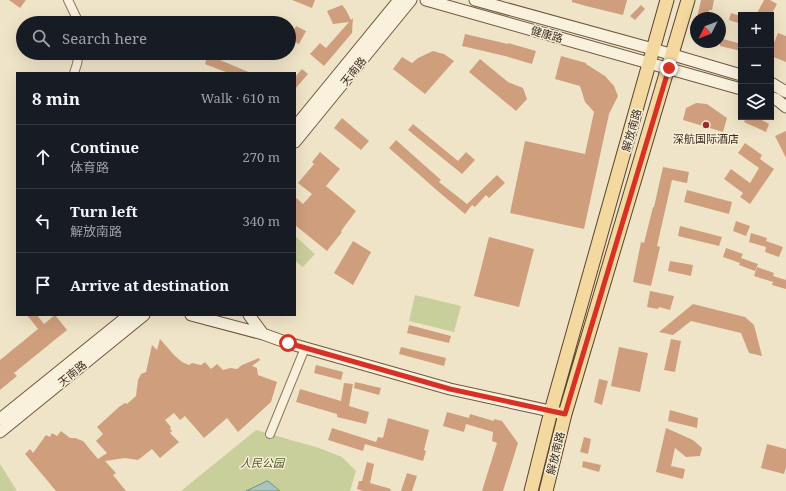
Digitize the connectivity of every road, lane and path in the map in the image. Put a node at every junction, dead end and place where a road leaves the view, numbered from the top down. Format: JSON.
{"nodes":[{"id":1,"x":68,"y":0,"type":"edge"},
{"id":2,"x":399,"y":0,"type":"edge"},
{"id":3,"x":411,"y":0,"type":"edge"},
{"id":4,"x":426,"y":0,"type":"edge"},
{"id":5,"x":475,"y":0,"type":"edge"},
{"id":6,"x":667,"y":0,"type":"edge"},
{"id":7,"x":688,"y":0,"type":"edge"},
{"id":8,"x":76,"y":16,"type":"edge"},
{"id":9,"x":653,"y":49,"type":"junction"},
{"id":10,"x":672,"y":55,"type":"junction"},
{"id":11,"x":78,"y":60,"type":"edge"},
{"id":12,"x":650,"y":63,"type":"junction"},
{"id":13,"x":669,"y":68,"type":"junction"},
{"id":14,"x":74,"y":72,"type":"edge"},
{"id":15,"x":738,"y":74,"type":"edge"},
{"id":16,"x":773,"y":84,"type":"edge"},
{"id":17,"x":738,"y":87,"type":"edge"},
{"id":18,"x":786,"y":92,"type":"edge"},
{"id":19,"x":774,"y":98,"type":"edge"},
{"id":20,"x":786,"y":107,"type":"edge"},
{"id":21,"x":296,"y":126,"type":"edge"},
{"id":22,"x":296,"y":141,"type":"edge"},
{"id":23,"x":129,"y":316,"type":"edge"},
{"id":24,"x":143,"y":316,"type":"edge"},
{"id":25,"x":195,"y":316,"type":"edge"},
{"id":26,"x":250,"y":316,"type":"edge"},
{"id":27,"x":263,"y":334,"type":"junction"},
{"id":28,"x":306,"y":348,"type":"junction"},
{"id":29,"x":551,"y":411,"type":"junction"},
{"id":30,"x":565,"y":414,"type":"junction"},
{"id":31,"x":0,"y":419,"type":"edge"},
{"id":32,"x":0,"y":432,"type":"edge"},
{"id":33,"x":270,"y":434,"type":"dead end"},
{"id":34,"x":531,"y":491,"type":"edge"},
{"id":35,"x":546,"y":491,"type":"edge"}],
"edges":[{"from":1,"to":8,"type":"street"},
{"from":2,"to":21,"type":"street","name":"天南路"},
{"from":3,"to":22,"type":"street","name":"天南路"},
{"from":4,"to":12,"type":"street","name":"健康路"},
{"from":5,"to":9,"type":"street","name":"健康路"},
{"from":6,"to":9,"type":"main road","name":"解放南路"},
{"from":7,"to":10,"type":"main road","name":"解放南路"},
{"from":9,"to":10,"type":"street","name":"健康路"},
{"from":9,"to":12,"type":"main road","name":"解放南路"},
{"from":10,"to":13,"type":"main road","name":"解放南路"},
{"from":10,"to":15,"type":"street","name":"健康路"},
{"from":11,"to":14,"type":"street"},
{"from":12,"to":13,"type":"street","name":"健康路"},
{"from":12,"to":29,"type":"main road","name":"解放南路"},
{"from":13,"to":17,"type":"street","name":"健康路"},
{"from":13,"to":30,"type":"main road","name":"解放南路"},
{"from":16,"to":18,"type":"street"},
{"from":19,"to":20,"type":"street"},
{"from":23,"to":31,"type":"street","name":"天南路"},
{"from":24,"to":32,"type":"street","name":"天南路"},
{"from":25,"to":27,"type":"street"},
{"from":26,"to":27,"type":"street"},
{"from":27,"to":28,"type":"street"},
{"from":28,"to":29,"type":"street"},
{"from":28,"to":33,"type":"street"},
{"from":29,"to":30,"type":"street"},
{"from":29,"to":34,"type":"main road","name":"解放南路"},
{"from":30,"to":35,"type":"main road","name":"解放南路"}]}
